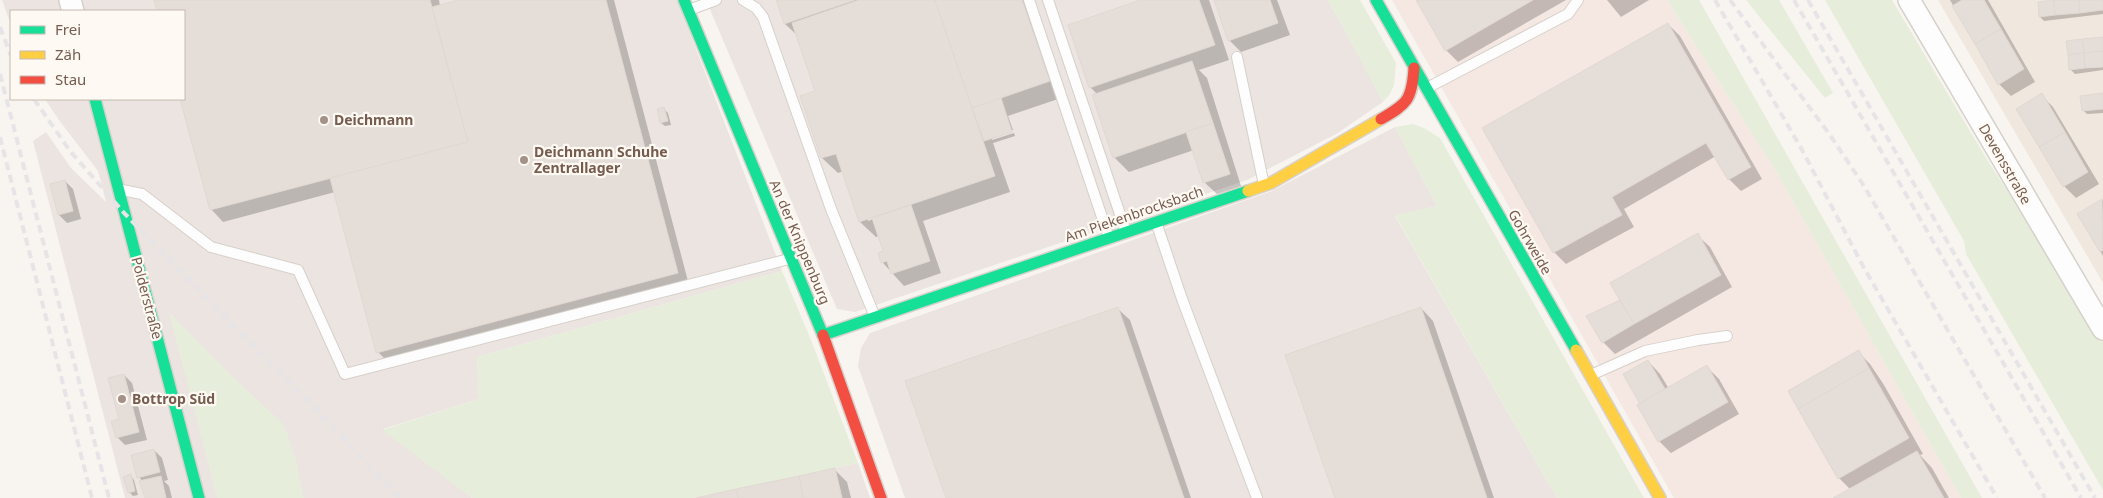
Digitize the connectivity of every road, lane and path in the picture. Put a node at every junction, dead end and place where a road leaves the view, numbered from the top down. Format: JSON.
{"nodes":[{"id":1,"x":716,"y":0,"type":"edge"},
{"id":2,"x":743,"y":0,"type":"edge"},
{"id":3,"x":1029,"y":0,"type":"edge"},
{"id":4,"x":1048,"y":0,"type":"edge"},
{"id":5,"x":1376,"y":0,"type":"edge"},
{"id":6,"x":1578,"y":0,"type":"edge"},
{"id":7,"x":1909,"y":0,"type":"edge"},
{"id":8,"x":686,"y":5,"type":"edge"},
{"id":9,"x":1236,"y":57,"type":"dead end"},
{"id":10,"x":1414,"y":68,"type":"junction"},
{"id":11,"x":1425,"y":88,"type":"junction"},
{"id":12,"x":95,"y":100,"type":"edge"},
{"id":13,"x":1264,"y":185,"type":"junction"},
{"id":14,"x":118,"y":190,"type":"junction"},
{"id":15,"x":1156,"y":222,"type":"junction"},
{"id":16,"x":1126,"y":233,"type":"junction"},
{"id":17,"x":1109,"y":239,"type":"junction"},
{"id":18,"x":791,"y":259,"type":"junction"},
{"id":19,"x":875,"y":317,"type":"junction"},
{"id":20,"x":2103,"y":328,"type":"edge"},
{"id":21,"x":823,"y":335,"type":"junction"},
{"id":22,"x":1727,"y":336,"type":"dead end"},
{"id":23,"x":1590,"y":376,"type":"junction"},
{"id":24,"x":199,"y":498,"type":"edge"},
{"id":25,"x":881,"y":498,"type":"edge"},
{"id":26,"x":1257,"y":498,"type":"edge"},
{"id":27,"x":1660,"y":498,"type":"edge"}],
"edges":[{"from":1,"to":8,"type":"lane"},
{"from":2,"to":19,"type":"lane"},
{"from":3,"to":17,"type":"lane"},
{"from":4,"to":16,"type":"lane"},
{"from":5,"to":10,"type":"street","name":"Gohrweide"},
{"from":6,"to":11,"type":"lane"},
{"from":7,"to":20,"type":"street","name":"Devensstraße"},
{"from":8,"to":18,"type":"street","name":"An der Knippenburg"},
{"from":9,"to":13,"type":"lane"},
{"from":10,"to":11,"type":"street","name":"Gohrweide"},
{"from":10,"to":13,"type":"street","name":"Am Piekenbrocksbach"},
{"from":11,"to":23,"type":"street","name":"Gohrweide"},
{"from":12,"to":14,"type":"street","name":"Polderstraße"},
{"from":13,"to":15,"type":"street","name":"Am Piekenbrocksbach"},
{"from":14,"to":18,"type":"lane"},
{"from":14,"to":24,"type":"street","name":"Polderstraße"},
{"from":15,"to":16,"type":"street","name":"Am Piekenbrocksbach"},
{"from":15,"to":26,"type":"lane"},
{"from":16,"to":17,"type":"street","name":"Am Piekenbrocksbach"},
{"from":17,"to":19,"type":"street","name":"Am Piekenbrocksbach"},
{"from":18,"to":21,"type":"street","name":"An der Knippenburg"},
{"from":19,"to":21,"type":"street","name":"Am Piekenbrocksbach"},
{"from":21,"to":25,"type":"street","name":"An der Knippenburg"},
{"from":22,"to":23,"type":"lane"},
{"from":23,"to":27,"type":"street","name":"Gohrweide"}]}
